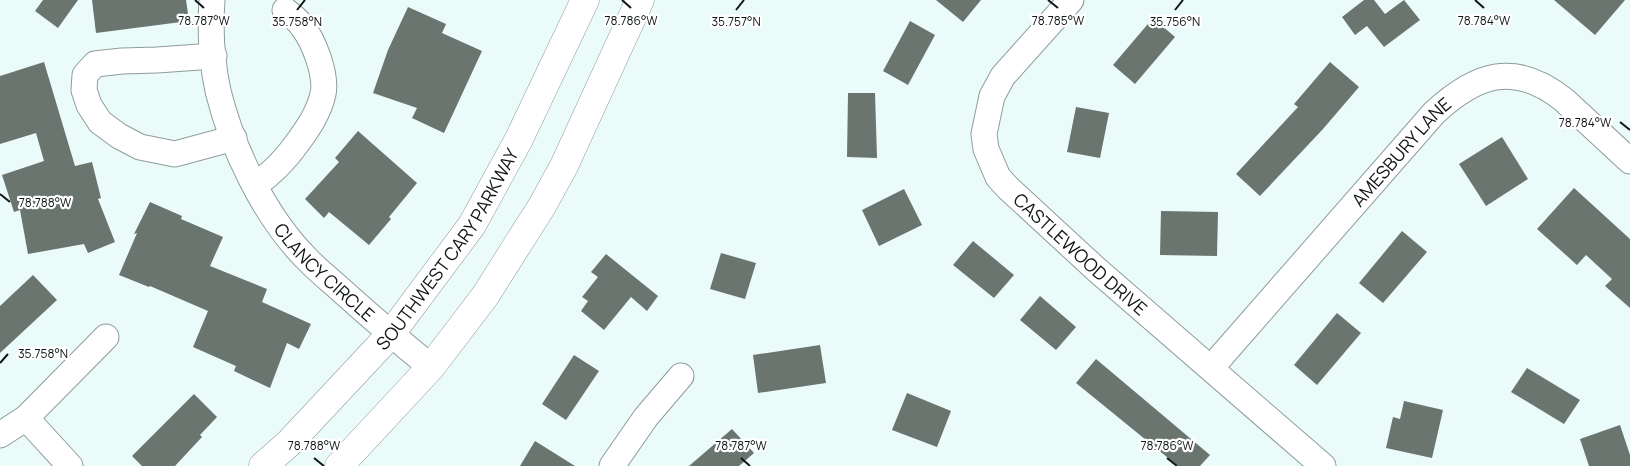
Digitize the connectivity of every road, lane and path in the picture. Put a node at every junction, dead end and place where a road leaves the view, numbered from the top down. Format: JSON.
{"nodes":[{"id":1,"x":212,"y":0,"type":"edge"},
{"id":2,"x":585,"y":0,"type":"edge"},
{"id":3,"x":640,"y":0,"type":"edge"},
{"id":4,"x":1071,"y":0,"type":"edge"},
{"id":5,"x":285,"y":10,"type":"dead end"},
{"id":6,"x":214,"y":56,"type":"junction"},
{"id":7,"x":234,"y":138,"type":"junction"},
{"id":8,"x":1630,"y":161,"type":"edge"},
{"id":9,"x":255,"y":185,"type":"junction"},
{"id":10,"x":390,"y":334,"type":"junction"},
{"id":11,"x":106,"y":337,"type":"dead end"},
{"id":12,"x":431,"y":367,"type":"junction"},
{"id":13,"x":1211,"y":368,"type":"junction"},
{"id":14,"x":681,"y":376,"type":"dead end"},
{"id":15,"x":26,"y":418,"type":"junction"},
{"id":16,"x":0,"y":435,"type":"edge"},
{"id":17,"x":69,"y":466,"type":"edge"},
{"id":18,"x":263,"y":466,"type":"edge"},
{"id":19,"x":339,"y":466,"type":"edge"},
{"id":20,"x":612,"y":466,"type":"edge"},
{"id":21,"x":1323,"y":466,"type":"edge"}],
"edges":[{"from":1,"to":6,"type":"street","name":"CLANCY CIRCLE"},
{"from":2,"to":10,"type":"main road","name":"SOUTHWEST CARY PARKWAY"},
{"from":3,"to":12,"type":"main road"},
{"from":4,"to":13,"type":"street","name":"CASTLEWOOD DRIVE"},
{"from":5,"to":9,"type":"street"},
{"from":6,"to":7,"type":"street","name":"CLANCY CIRCLE"},
{"from":6,"to":7,"type":"street"},
{"from":7,"to":9,"type":"street","name":"CLANCY CIRCLE"},
{"from":8,"to":13,"type":"street","name":"AMESBURY LANE"},
{"from":9,"to":10,"type":"street","name":"CLANCY CIRCLE"},
{"from":10,"to":12,"type":"street","name":"CLANCY CIRCLE"},
{"from":10,"to":18,"type":"main road","name":"SOUTHWEST CARY PARKWAY"},
{"from":11,"to":15,"type":"street"},
{"from":12,"to":19,"type":"main road"},
{"from":13,"to":21,"type":"street","name":"CASTLEWOOD DRIVE"},
{"from":14,"to":20,"type":"street"},
{"from":15,"to":16,"type":"street"},
{"from":15,"to":17,"type":"street"}]}
